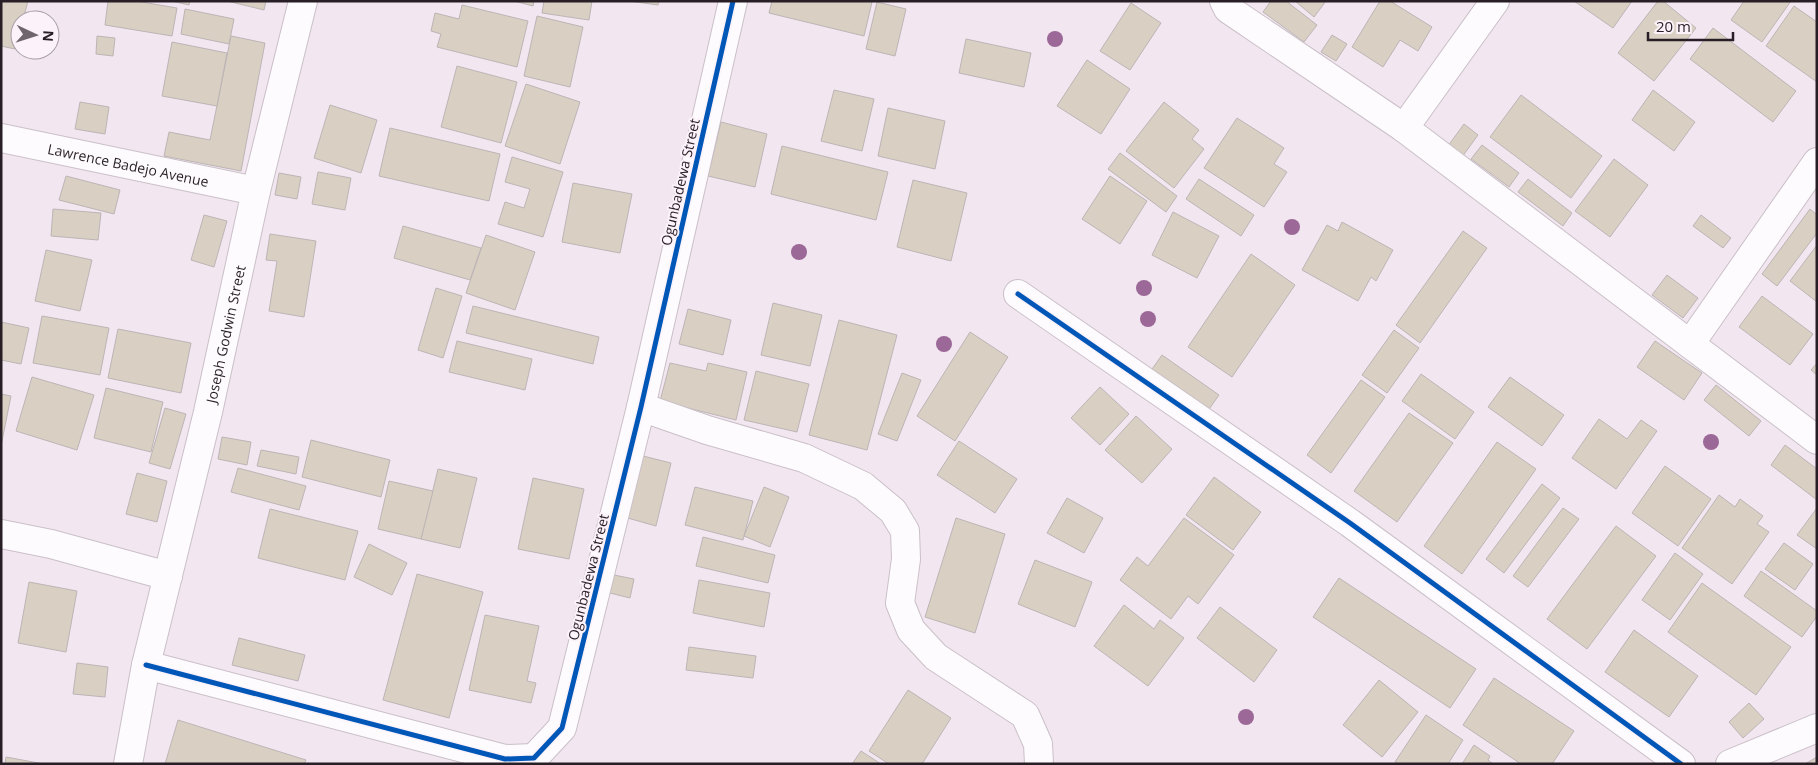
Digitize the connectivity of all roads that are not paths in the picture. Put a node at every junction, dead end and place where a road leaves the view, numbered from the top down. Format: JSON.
{"nodes":[{"id":1,"x":303,"y":1,"type":"edge"},
{"id":2,"x":733,"y":1,"type":"edge"},
{"id":3,"x":1224,"y":1,"type":"edge"},
{"id":4,"x":1495,"y":1,"type":"edge"},
{"id":5,"x":1404,"y":128,"type":"junction"},
{"id":6,"x":1,"y":138,"type":"edge"},
{"id":7,"x":1817,"y":162,"type":"edge"},
{"id":8,"x":256,"y":190,"type":"junction"},
{"id":9,"x":1018,"y":294,"type":"dead end"},
{"id":10,"x":1690,"y":344,"type":"junction"},
{"id":11,"x":641,"y":407,"type":"junction"},
{"id":12,"x":1817,"y":440,"type":"edge"},
{"id":13,"x":1,"y":534,"type":"edge"},
{"id":14,"x":168,"y":576,"type":"junction"},
{"id":15,"x":146,"y":666,"type":"junction"},
{"id":16,"x":1817,"y":728,"type":"edge"},
{"id":17,"x":1733,"y":763,"type":"edge"},
{"id":18,"x":128,"y":764,"type":"edge"},
{"id":19,"x":1039,"y":764,"type":"edge"},
{"id":20,"x":1681,"y":764,"type":"edge"}],
"edges":[{"from":1,"to":8,"type":"street","name":"Joseph Godwin Street"},
{"from":2,"to":11,"type":"street","name":"Ogunbadewa Street"},
{"from":3,"to":5,"type":"street"},
{"from":4,"to":5,"type":"street"},
{"from":5,"to":10,"type":"street"},
{"from":6,"to":8,"type":"street","name":"Lawrence Badejo Avenue"},
{"from":7,"to":10,"type":"street"},
{"from":8,"to":14,"type":"street","name":"Joseph Godwin Street"},
{"from":9,"to":20,"type":"street"},
{"from":10,"to":12,"type":"street"},
{"from":11,"to":15,"type":"street","name":"Ogunbadewa Street"},
{"from":11,"to":19,"type":"street"},
{"from":13,"to":14,"type":"street"},
{"from":14,"to":15,"type":"street","name":"Joseph Godwin Street"},
{"from":15,"to":18,"type":"street","name":"Joseph Godwin Street"},
{"from":16,"to":17,"type":"street"}]}
